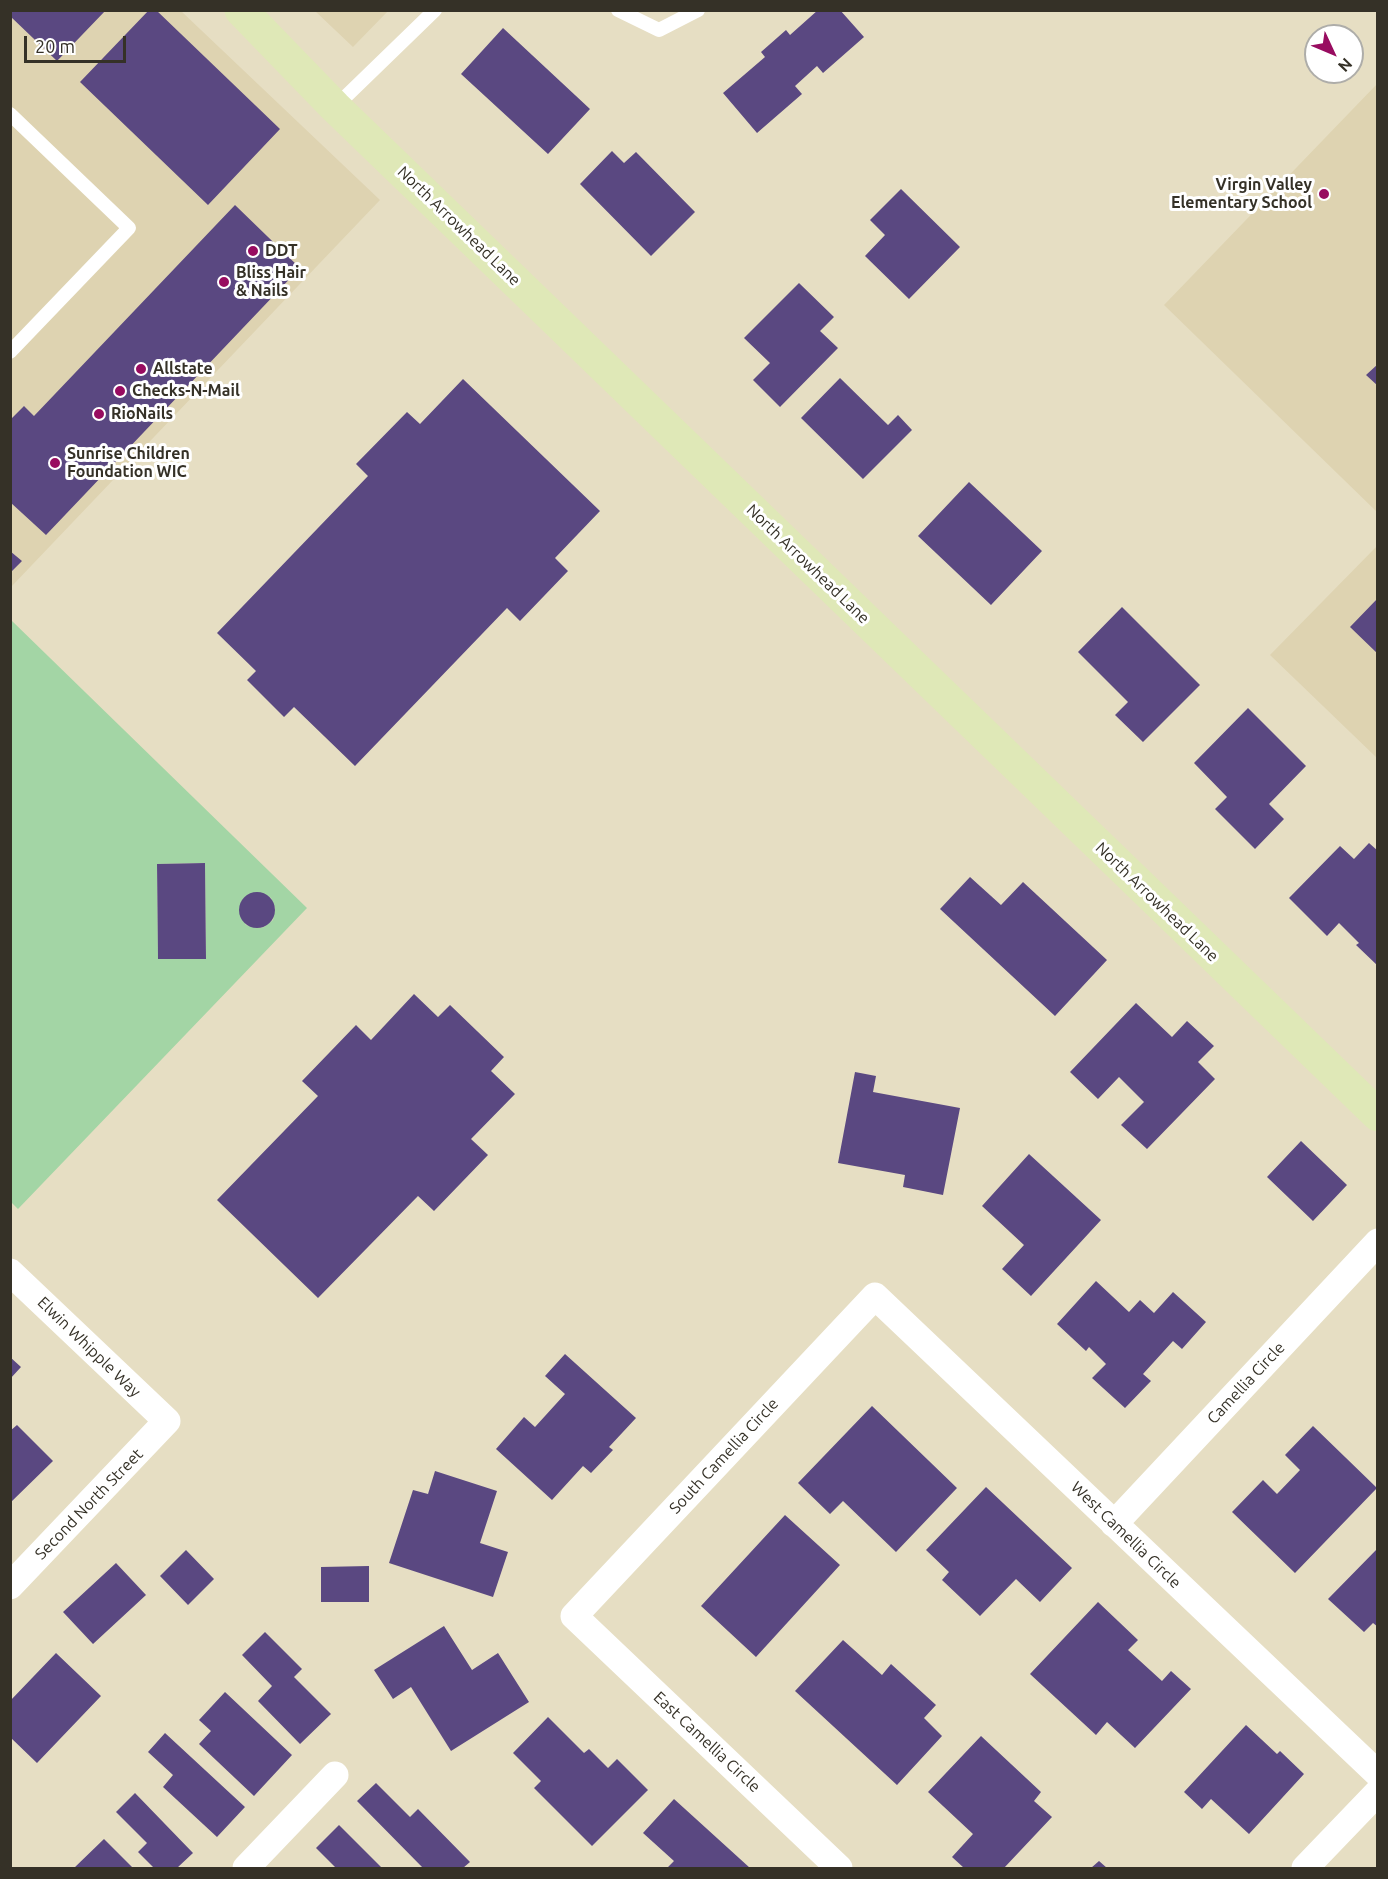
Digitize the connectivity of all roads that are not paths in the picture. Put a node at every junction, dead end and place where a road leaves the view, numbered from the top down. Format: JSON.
{"nodes":[{"id":1,"x":241,"y":10,"type":"edge"},
{"id":2,"x":435,"y":10,"type":"edge"},
{"id":3,"x":618,"y":10,"type":"edge"},
{"id":4,"x":698,"y":10,"type":"edge"},
{"id":5,"x":335,"y":107,"type":"junction"},
{"id":6,"x":10,"y":114,"type":"edge"},
{"id":7,"x":10,"y":352,"type":"edge"},
{"id":8,"x":1377,"y":1115,"type":"edge"},
{"id":9,"x":1377,"y":1242,"type":"edge"},
{"id":10,"x":10,"y":1272,"type":"edge"},
{"id":11,"x":875,"y":1296,"type":"joint"},
{"id":12,"x":167,"y":1421,"type":"joint"},
{"id":13,"x":1114,"y":1524,"type":"junction"},
{"id":14,"x":10,"y":1586,"type":"edge"},
{"id":15,"x":574,"y":1616,"type":"joint"},
{"id":16,"x":1377,"y":1774,"type":"edge"},
{"id":17,"x":335,"y":1775,"type":"dead end"},
{"id":18,"x":1377,"y":1792,"type":"edge"},
{"id":19,"x":246,"y":1869,"type":"edge"},
{"id":20,"x":840,"y":1869,"type":"edge"},
{"id":21,"x":1305,"y":1869,"type":"edge"}],
"edges":[{"from":1,"to":5,"type":"street","name":"North Arrowhead Lane"},
{"from":2,"to":5,"type":"lane"},
{"from":3,"to":4,"type":"lane"},
{"from":5,"to":8,"type":"street","name":"North Arrowhead Lane"},
{"from":6,"to":7,"type":"lane"},
{"from":9,"to":13,"type":"street","name":"Camellia Circle"},
{"from":10,"to":12,"type":"street","name":"Elwin Whipple Way"},
{"from":11,"to":13,"type":"street","name":"West Camellia Circle"},
{"from":11,"to":15,"type":"street","name":"South Camellia Circle"},
{"from":12,"to":14,"type":"street","name":"Second North Street"},
{"from":13,"to":16,"type":"street","name":"West Camellia Circle"},
{"from":15,"to":20,"type":"street","name":"East Camellia Circle"},
{"from":17,"to":19,"type":"street"},
{"from":18,"to":21,"type":"street"}]}
